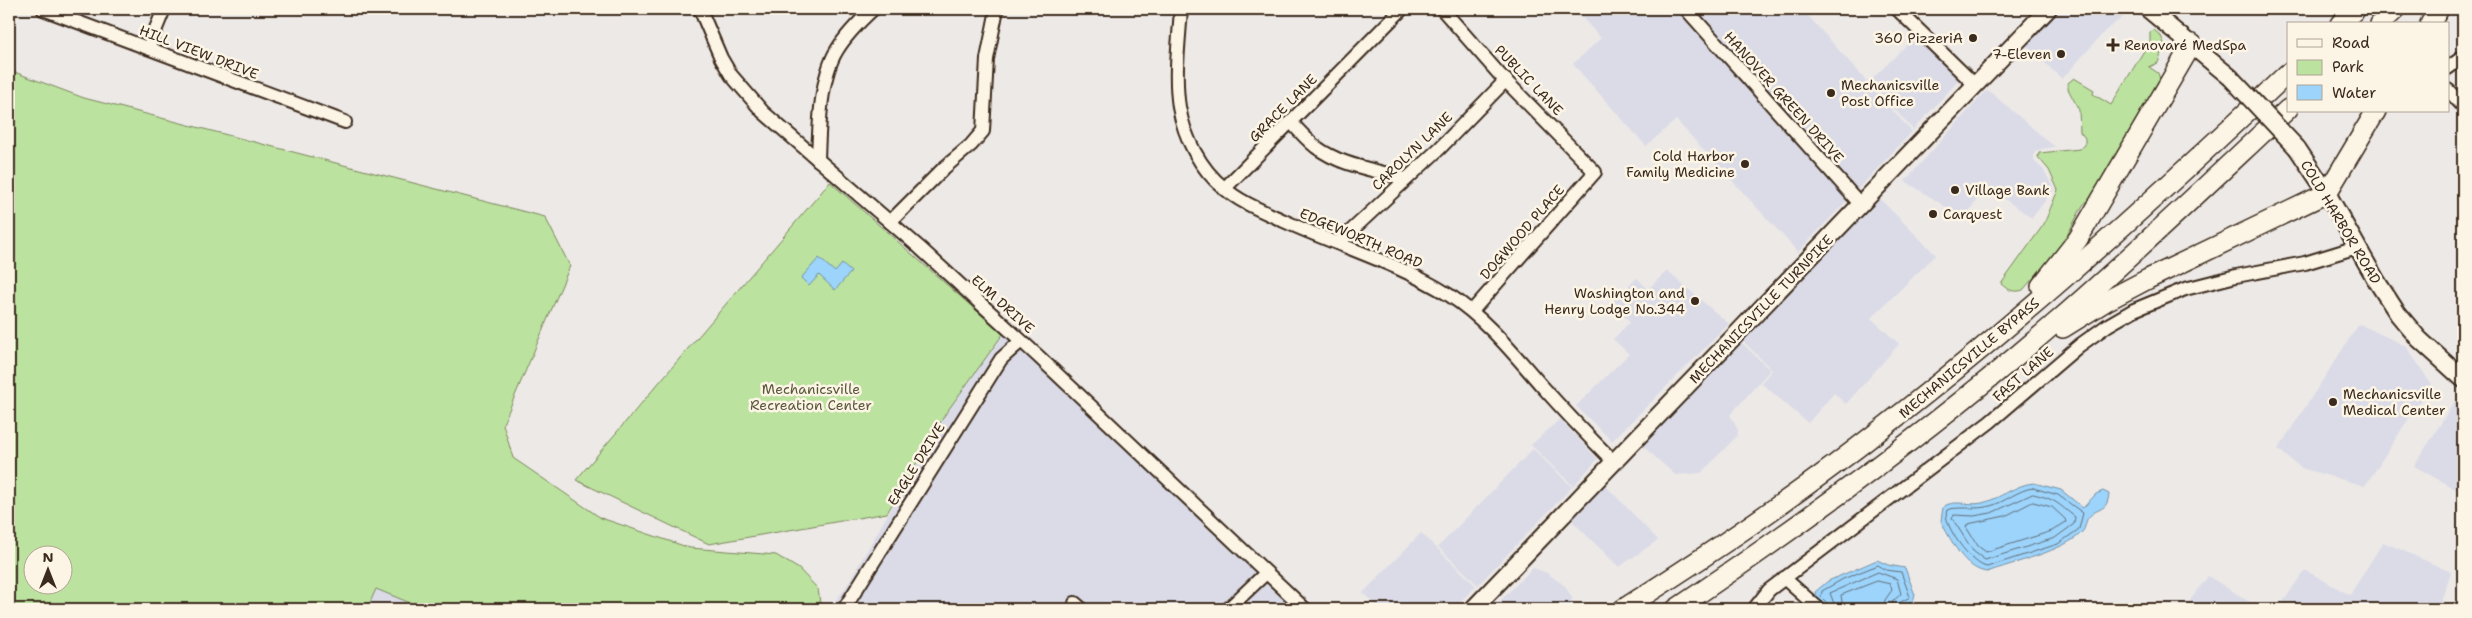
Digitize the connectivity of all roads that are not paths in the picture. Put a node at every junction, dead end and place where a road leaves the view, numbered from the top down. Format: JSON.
{"nodes":[{"id":1,"x":43,"y":9,"type":"edge"},
{"id":2,"x":164,"y":9,"type":"edge"},
{"id":3,"x":700,"y":9,"type":"edge"},
{"id":4,"x":873,"y":9,"type":"edge"},
{"id":5,"x":997,"y":9,"type":"edge"},
{"id":6,"x":1181,"y":9,"type":"edge"},
{"id":7,"x":1402,"y":9,"type":"edge"},
{"id":8,"x":1442,"y":9,"type":"edge"},
{"id":9,"x":1686,"y":9,"type":"edge"},
{"id":10,"x":1898,"y":9,"type":"edge"},
{"id":11,"x":2048,"y":9,"type":"edge"},
{"id":12,"x":2148,"y":9,"type":"edge"},
{"id":13,"x":2356,"y":9,"type":"edge"},
{"id":14,"x":2396,"y":9,"type":"edge"},
{"id":15,"x":2439,"y":9,"type":"edge"},
{"id":16,"x":2342,"y":22,"type":"edge"},
{"id":17,"x":2382,"y":22,"type":"edge"},
{"id":18,"x":2431,"y":22,"type":"edge"},
{"id":19,"x":2192,"y":44,"type":"junction"},
{"id":20,"x":148,"y":48,"type":"junction"},
{"id":21,"x":2463,"y":56,"type":"edge"},
{"id":22,"x":2450,"y":66,"type":"edge"},
{"id":23,"x":2287,"y":73,"type":"edge"},
{"id":24,"x":1506,"y":80,"type":"junction"},
{"id":25,"x":1975,"y":85,"type":"junction"},
{"id":26,"x":2450,"y":92,"type":"edge"},
{"id":27,"x":2463,"y":106,"type":"edge"},
{"id":28,"x":2287,"y":110,"type":"edge"},
{"id":29,"x":2375,"y":112,"type":"edge"},
{"id":30,"x":345,"y":122,"type":"dead end"},
{"id":31,"x":1291,"y":122,"type":"junction"},
{"id":32,"x":818,"y":160,"type":"junction"},
{"id":33,"x":1595,"y":172,"type":"joint"},
{"id":34,"x":1405,"y":179,"type":"junction"},
{"id":35,"x":1224,"y":189,"type":"junction"},
{"id":36,"x":2327,"y":193,"type":"junction"},
{"id":37,"x":1861,"y":205,"type":"junction"},
{"id":38,"x":890,"y":222,"type":"junction"},
{"id":39,"x":1338,"y":243,"type":"junction"},
{"id":40,"x":2357,"y":247,"type":"junction"},
{"id":41,"x":1472,"y":311,"type":"junction"},
{"id":42,"x":1021,"y":340,"type":"junction"},
{"id":43,"x":1948,"y":376,"type":"junction"},
{"id":44,"x":2463,"y":379,"type":"edge"},
{"id":45,"x":1943,"y":415,"type":"junction"},
{"id":46,"x":1614,"y":462,"type":"junction"},
{"id":47,"x":1266,"y":573,"type":"junction"},
{"id":48,"x":1784,"y":578,"type":"junction"},
{"id":49,"x":844,"y":609,"type":"edge"},
{"id":50,"x":1228,"y":609,"type":"edge"},
{"id":51,"x":1305,"y":609,"type":"edge"},
{"id":52,"x":1473,"y":609,"type":"edge"},
{"id":53,"x":1623,"y":609,"type":"edge"},
{"id":54,"x":1676,"y":609,"type":"edge"},
{"id":55,"x":1754,"y":609,"type":"edge"},
{"id":56,"x":1819,"y":609,"type":"edge"}],
"edges":[{"from":1,"to":20,"type":"street","name":"HILL VIEW DRIVE"},
{"from":2,"to":20,"type":"street"},
{"from":3,"to":32,"type":"street","name":"ELM DRIVE"},
{"from":4,"to":32,"type":"street"},
{"from":5,"to":38,"type":"street"},
{"from":6,"to":35,"type":"street","name":"EDGEWORTH ROAD"},
{"from":7,"to":31,"type":"street","name":"GRACE LANE"},
{"from":8,"to":24,"type":"street","name":"PUBLIC LANE"},
{"from":9,"to":37,"type":"street","name":"HANOVER GREEN DRIVE"},
{"from":10,"to":25,"type":"street"},
{"from":11,"to":25,"type":"main road","name":"MECHANICSVILLE TURNPIKE"},
{"from":12,"to":19,"type":"main road","name":"COLD HARBOR ROAD"},
{"from":13,"to":16,"type":"highway"},
{"from":14,"to":17,"type":"highway"},
{"from":15,"to":18,"type":"highway"},
{"from":19,"to":36,"type":"main road","name":"COLD HARBOR ROAD","bridge":true},
{"from":19,"to":43,"type":"highway"},
{"from":20,"to":30,"type":"street","name":"HILL VIEW DRIVE"},
{"from":21,"to":22,"type":"street"},
{"from":23,"to":43,"type":"highway","name":"MECHANICSVILLE BYPASS"},
{"from":24,"to":33,"type":"street","name":"PUBLIC LANE"},
{"from":24,"to":34,"type":"street","name":"CAROLYN LANE"},
{"from":25,"to":37,"type":"main road","name":"MECHANICSVILLE TURNPIKE"},
{"from":26,"to":27,"type":"street"},
{"from":28,"to":45,"type":"highway","name":"MECHANICSVILLE BYPASS"},
{"from":29,"to":36,"type":"highway"},
{"from":31,"to":34,"type":"street"},
{"from":31,"to":35,"type":"street","name":"GRACE LANE"},
{"from":32,"to":38,"type":"street","name":"ELM DRIVE"},
{"from":33,"to":41,"type":"street","name":"DOGWOOD PLACE"},
{"from":34,"to":39,"type":"street","name":"CAROLYN LANE"},
{"from":35,"to":39,"type":"street","name":"EDGEWORTH ROAD"},
{"from":36,"to":40,"type":"main road","name":"COLD HARBOR ROAD"},
{"from":36,"to":45,"type":"highway"},
{"from":37,"to":46,"type":"main road","name":"MECHANICSVILLE TURNPIKE"},
{"from":38,"to":42,"type":"street","name":"ELM DRIVE"},
{"from":39,"to":41,"type":"street","name":"EDGEWORTH ROAD"},
{"from":40,"to":44,"type":"main road","name":"COLD HARBOR ROAD"},
{"from":40,"to":48,"type":"street","name":"FAST LANE"},
{"from":41,"to":46,"type":"street","name":"EDGEWORTH ROAD"},
{"from":42,"to":47,"type":"street","name":"ELM DRIVE"},
{"from":42,"to":49,"type":"street","name":"EAGLE DRIVE"},
{"from":43,"to":53,"type":"highway","name":"MECHANICSVILLE BYPASS"},
{"from":45,"to":54,"type":"highway","name":"MECHANICSVILLE BYPASS"},
{"from":46,"to":52,"type":"main road","name":"MECHANICSVILLE TURNPIKE"},
{"from":47,"to":50,"type":"street"},
{"from":47,"to":51,"type":"street","name":"ELM DRIVE"},
{"from":48,"to":55,"type":"street","name":"FAST LANE"},
{"from":48,"to":56,"type":"street"}]}
